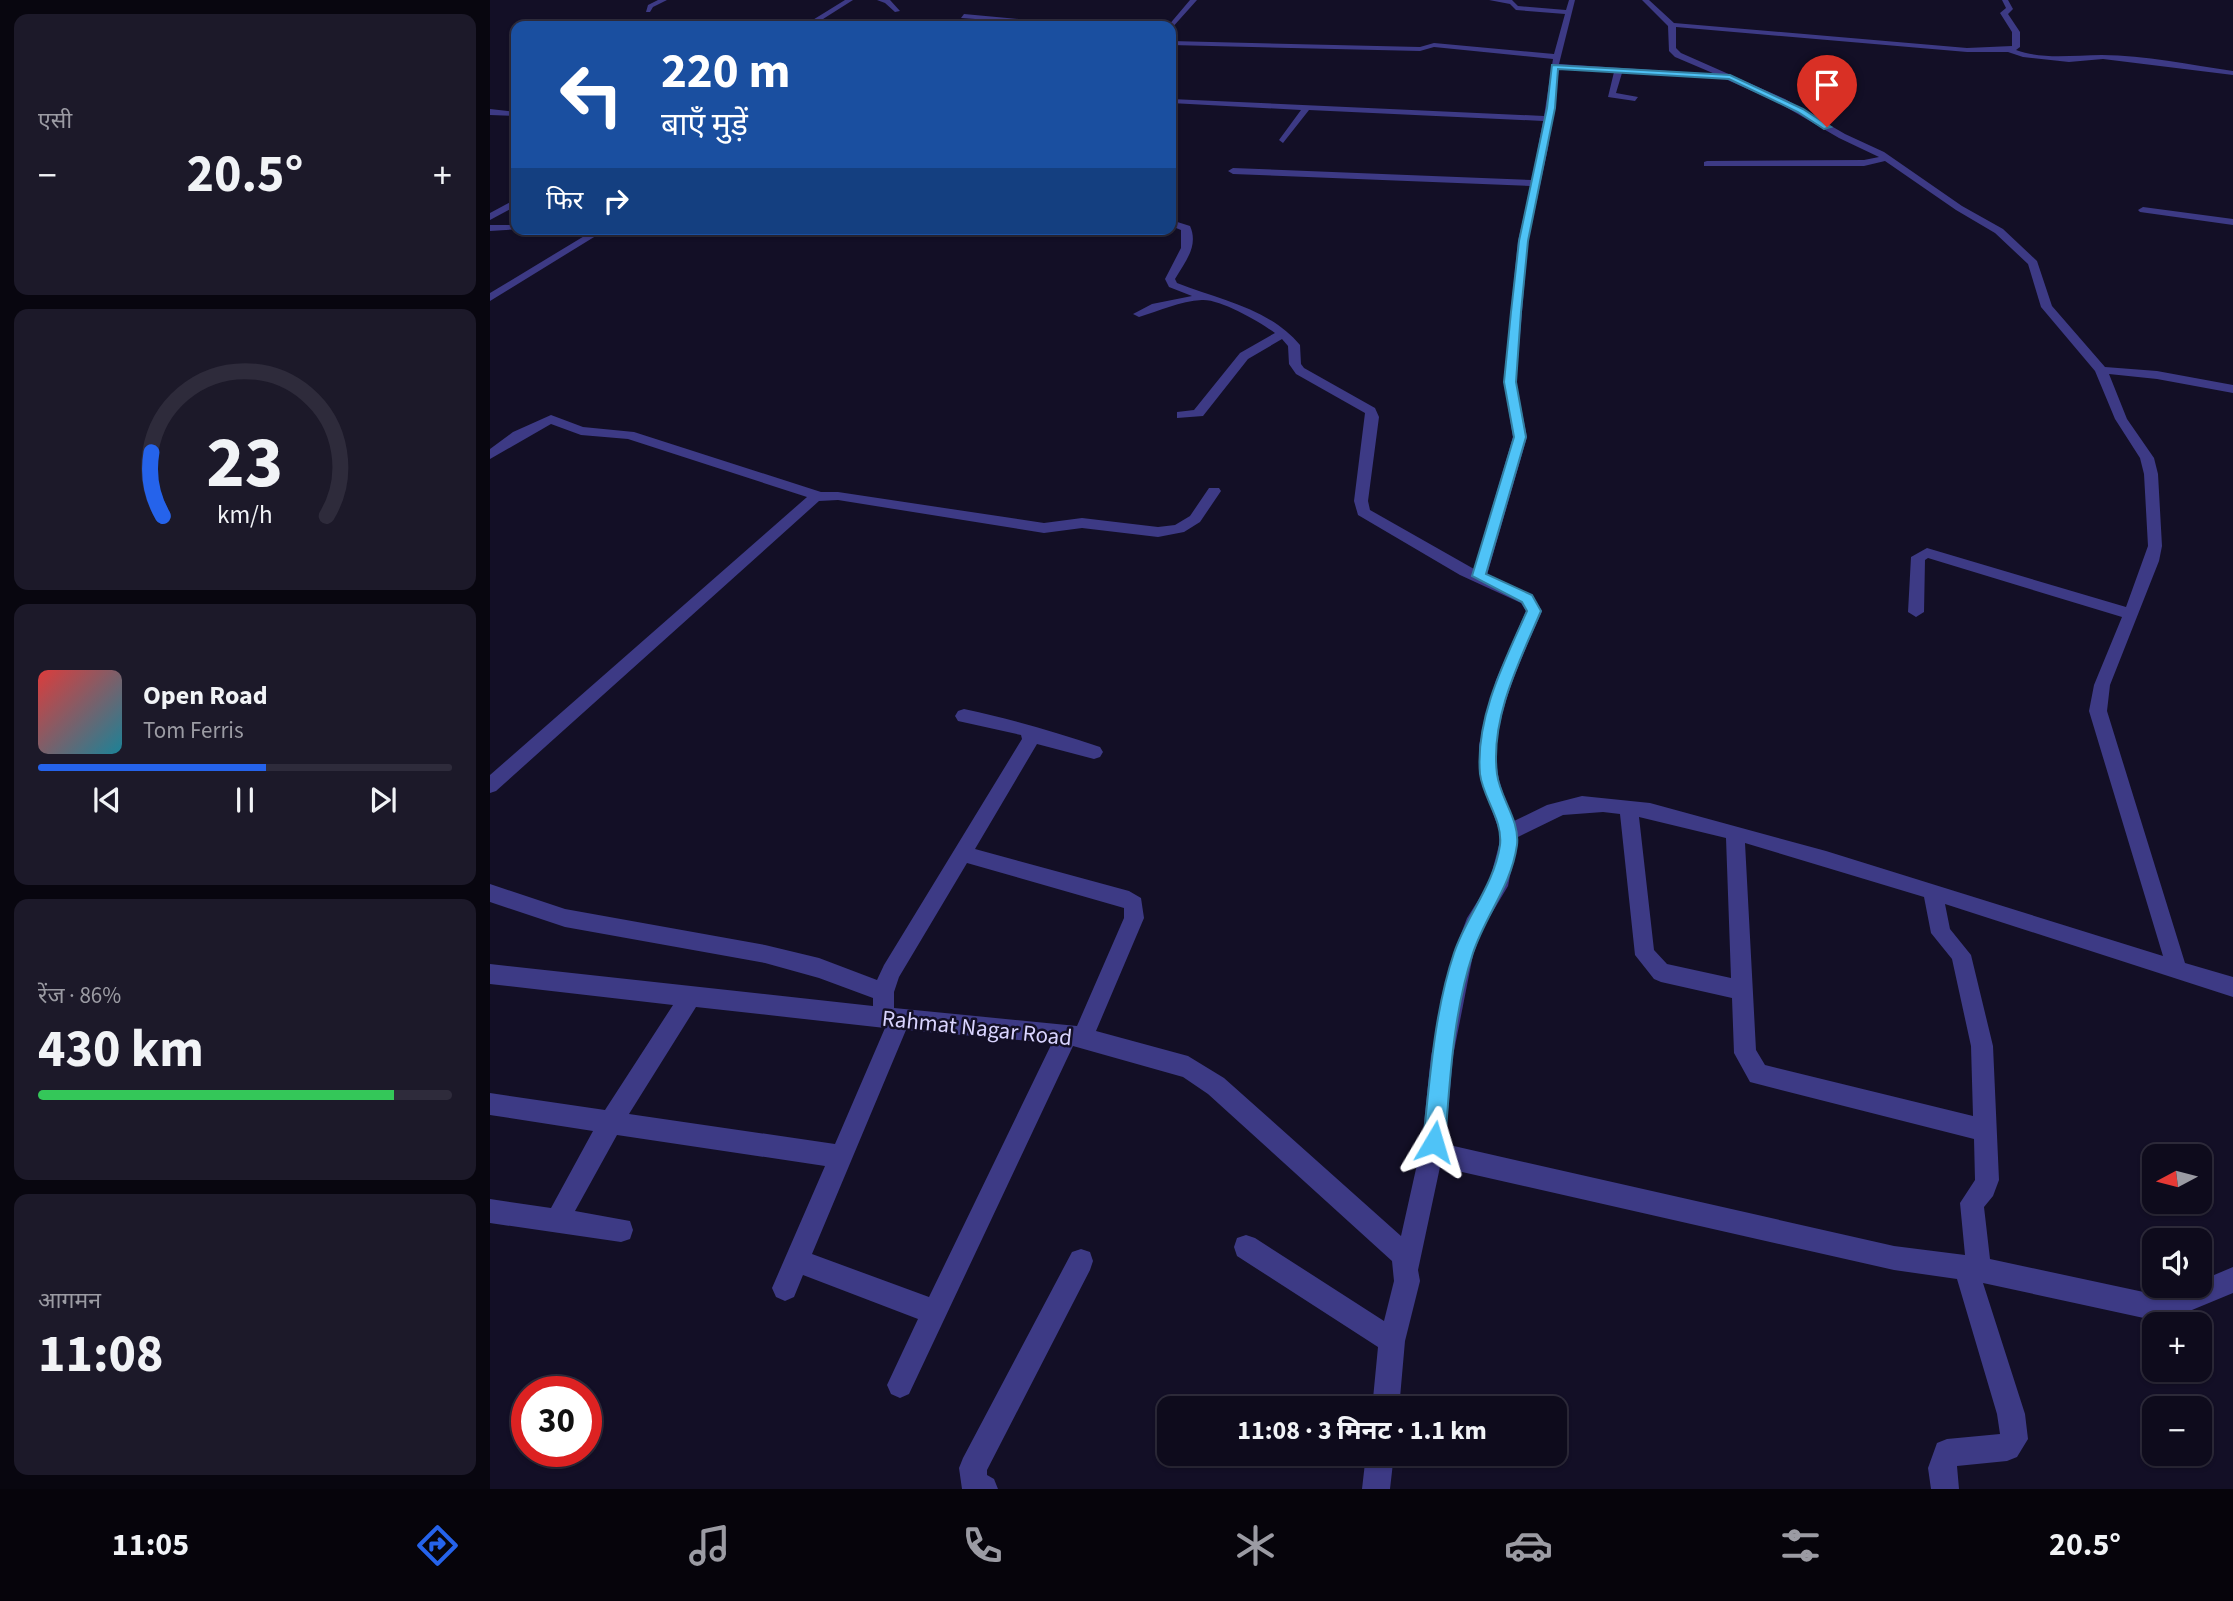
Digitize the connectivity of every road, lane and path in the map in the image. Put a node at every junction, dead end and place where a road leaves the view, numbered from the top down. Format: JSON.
{"nodes":[{"id":1,"x":664,"y":0,"type":"edge"},
{"id":2,"x":850,"y":0,"type":"edge"},
{"id":3,"x":880,"y":0,"type":"edge"},
{"id":4,"x":1194,"y":0,"type":"edge"},
{"id":5,"x":1492,"y":0,"type":"edge"},
{"id":6,"x":1572,"y":0,"type":"edge"},
{"id":7,"x":1645,"y":0,"type":"edge"},
{"id":8,"x":2005,"y":0,"type":"edge"},
{"id":9,"x":648,"y":11,"type":"dead end"},
{"id":10,"x":897,"y":11,"type":"dead end"},
{"id":11,"x":1568,"y":12,"type":"junction"},
{"id":12,"x":964,"y":16,"type":"dead end"},
{"id":13,"x":816,"y":21,"type":"edge"},
{"id":14,"x":1018,"y":21,"type":"edge"},
{"id":15,"x":1176,"y":21,"type":"edge"},
{"id":16,"x":1672,"y":25,"type":"junction"},
{"id":17,"x":1176,"y":43,"type":"edge"},
{"id":18,"x":2009,"y":50,"type":"junction"},
{"id":19,"x":1556,"y":62,"type":"junction"},
{"id":20,"x":1618,"y":72,"type":"junction"},
{"id":21,"x":2233,"y":73,"type":"edge"},
{"id":22,"x":1730,"y":77,"type":"junction"},
{"id":23,"x":1635,"y":99,"type":"dead end"},
{"id":24,"x":1176,"y":100,"type":"edge"},
{"id":25,"x":1306,"y":108,"type":"junction"},
{"id":26,"x":490,"y":112,"type":"edge"},
{"id":27,"x":511,"y":114,"type":"edge"},
{"id":28,"x":1549,"y":119,"type":"junction"},
{"id":29,"x":1283,"y":140,"type":"dead end"},
{"id":30,"x":1888,"y":158,"type":"junction"},
{"id":31,"x":1707,"y":164,"type":"dead end"},
{"id":32,"x":1233,"y":172,"type":"dead end"},
{"id":33,"x":1534,"y":183,"type":"junction"},
{"id":34,"x":511,"y":205,"type":"edge"},
{"id":35,"x":2143,"y":210,"type":"dead end"},
{"id":36,"x":490,"y":217,"type":"edge"},
{"id":37,"x":2233,"y":222,"type":"edge"},
{"id":38,"x":1176,"y":225,"type":"edge"},
{"id":39,"x":490,"y":228,"type":"edge"},
{"id":40,"x":511,"y":228,"type":"edge"},
{"id":41,"x":592,"y":235,"type":"edge"},
{"id":42,"x":1203,"y":296,"type":"junction"},
{"id":43,"x":490,"y":298,"type":"edge"},
{"id":44,"x":1139,"y":314,"type":"dead end"},
{"id":45,"x":1283,"y":334,"type":"junction"},
{"id":46,"x":2101,"y":370,"type":"junction"},
{"id":47,"x":2233,"y":389,"type":"edge"},
{"id":48,"x":1182,"y":415,"type":"dead end"},
{"id":49,"x":490,"y":455,"type":"edge"},
{"id":50,"x":1214,"y":491,"type":"dead end"},
{"id":51,"x":818,"y":496,"type":"junction"},
{"id":52,"x":1479,"y":576,"type":"junction"},
{"id":53,"x":1916,"y":612,"type":"dead end"},
{"id":54,"x":2131,"y":614,"type":"junction"},
{"id":55,"x":964,"y":716,"type":"dead end"},
{"id":56,"x":1031,"y":735,"type":"junction"},
{"id":57,"x":1094,"y":752,"type":"dead end"},
{"id":58,"x":490,"y":786,"type":"edge"},
{"id":59,"x":1629,"y":809,"type":"junction"},
{"id":60,"x":1735,"y":832,"type":"junction"},
{"id":61,"x":1508,"y":833,"type":"junction"},
{"id":62,"x":962,"y":854,"type":"junction"},
{"id":63,"x":1932,"y":891,"type":"junction"},
{"id":64,"x":490,"y":894,"type":"edge"},
{"id":65,"x":2177,"y":970,"type":"junction"},
{"id":66,"x":490,"y":974,"type":"edge"},
{"id":67,"x":2233,"y":987,"type":"edge"},
{"id":68,"x":1742,"y":989,"type":"junction"},
{"id":69,"x":883,"y":992,"type":"junction"},
{"id":70,"x":690,"y":997,"type":"junction"},
{"id":71,"x":892,"y":1019,"type":"junction"},
{"id":72,"x":1075,"y":1036,"type":"junction"},
{"id":73,"x":490,"y":1104,"type":"edge"},
{"id":74,"x":611,"y":1122,"type":"junction"},
{"id":75,"x":1986,"y":1131,"type":"junction"},
{"id":76,"x":1432,"y":1153,"type":"junction"},
{"id":77,"x":841,"y":1157,"type":"junction"},
{"id":78,"x":490,"y":1211,"type":"edge"},
{"id":79,"x":556,"y":1221,"type":"junction"},
{"id":80,"x":621,"y":1230,"type":"dead end"},
{"id":81,"x":1247,"y":1247,"type":"dead end"},
{"id":82,"x":796,"y":1260,"type":"junction"},
{"id":83,"x":1081,"y":1261,"type":"dead end"},
{"id":84,"x":1407,"y":1267,"type":"junction"},
{"id":85,"x":1972,"y":1269,"type":"junction"},
{"id":86,"x":2233,"y":1280,"type":"edge"},
{"id":87,"x":785,"y":1288,"type":"dead end"},
{"id":88,"x":934,"y":1312,"type":"junction"},
{"id":89,"x":1392,"y":1341,"type":"junction"},
{"id":90,"x":900,"y":1385,"type":"dead end"},
{"id":91,"x":1386,"y":1396,"type":"edge"},
{"id":92,"x":1379,"y":1466,"type":"edge"},
{"id":93,"x":984,"y":1489,"type":"edge"},
{"id":94,"x":1376,"y":1489,"type":"edge"},
{"id":95,"x":1945,"y":1489,"type":"edge"}],
"edges":[{"from":1,"to":9,"type":"street"},
{"from":2,"to":13,"type":"street"},
{"from":3,"to":10,"type":"street"},
{"from":4,"to":15,"type":"street"},
{"from":5,"to":11,"type":"street"},
{"from":6,"to":11,"type":"street"},
{"from":7,"to":16,"type":"street"},
{"from":8,"to":18,"type":"street"},
{"from":11,"to":19,"type":"street"},
{"from":12,"to":14,"type":"street"},
{"from":16,"to":18,"type":"street"},
{"from":16,"to":22,"type":"street"},
{"from":17,"to":19,"type":"street"},
{"from":18,"to":21,"type":"street"},
{"from":19,"to":20,"type":"street"},
{"from":19,"to":28,"type":"street"},
{"from":20,"to":22,"type":"street"},
{"from":20,"to":23,"type":"street"},
{"from":22,"to":30,"type":"street"},
{"from":24,"to":25,"type":"street"},
{"from":25,"to":28,"type":"street"},
{"from":25,"to":29,"type":"street"},
{"from":26,"to":27,"type":"street"},
{"from":28,"to":33,"type":"street"},
{"from":30,"to":31,"type":"street"},
{"from":30,"to":46,"type":"street"},
{"from":32,"to":33,"type":"street"},
{"from":33,"to":52,"type":"street"},
{"from":34,"to":36,"type":"street"},
{"from":35,"to":37,"type":"street"},
{"from":38,"to":42,"type":"street"},
{"from":39,"to":40,"type":"street"},
{"from":41,"to":43,"type":"street"},
{"from":42,"to":44,"type":"street"},
{"from":42,"to":45,"type":"street"},
{"from":45,"to":48,"type":"street"},
{"from":45,"to":52,"type":"street"},
{"from":46,"to":47,"type":"street"},
{"from":46,"to":54,"type":"street"},
{"from":49,"to":51,"type":"street"},
{"from":50,"to":51,"type":"street"},
{"from":51,"to":58,"type":"street"},
{"from":52,"to":61,"type":"street"},
{"from":53,"to":54,"type":"street"},
{"from":54,"to":65,"type":"street"},
{"from":55,"to":56,"type":"street"},
{"from":56,"to":57,"type":"street"},
{"from":56,"to":62,"type":"street"},
{"from":59,"to":60,"type":"street"},
{"from":59,"to":61,"type":"street"},
{"from":59,"to":68,"type":"street"},
{"from":60,"to":63,"type":"street"},
{"from":60,"to":68,"type":"street"},
{"from":61,"to":76,"type":"street"},
{"from":62,"to":69,"type":"street"},
{"from":62,"to":72,"type":"street"},
{"from":63,"to":65,"type":"street"},
{"from":63,"to":75,"type":"street"},
{"from":64,"to":69,"type":"street"},
{"from":65,"to":67,"type":"street"},
{"from":66,"to":70,"type":"street","name":"Rahmat Nagar Road"},
{"from":68,"to":75,"type":"street"},
{"from":69,"to":71,"type":"street"},
{"from":70,"to":71,"type":"street","name":"Rahmat Nagar Road"},
{"from":70,"to":74,"type":"street"},
{"from":71,"to":72,"type":"street","name":"Rahmat Nagar Road"},
{"from":71,"to":77,"type":"street"},
{"from":72,"to":84,"type":"street","name":"Rahmat Nagar Road"},
{"from":72,"to":88,"type":"street"},
{"from":73,"to":74,"type":"street"},
{"from":74,"to":77,"type":"street"},
{"from":74,"to":79,"type":"street"},
{"from":75,"to":85,"type":"street"},
{"from":76,"to":84,"type":"street"},
{"from":76,"to":85,"type":"street"},
{"from":77,"to":82,"type":"street"},
{"from":78,"to":79,"type":"street"},
{"from":79,"to":80,"type":"street"},
{"from":81,"to":89,"type":"street"},
{"from":82,"to":87,"type":"street"},
{"from":82,"to":88,"type":"street"},
{"from":83,"to":93,"type":"street"},
{"from":84,"to":89,"type":"street"},
{"from":85,"to":86,"type":"street"},
{"from":85,"to":95,"type":"street"},
{"from":88,"to":90,"type":"street"},
{"from":89,"to":91,"type":"street"},
{"from":92,"to":94,"type":"street"}]}
